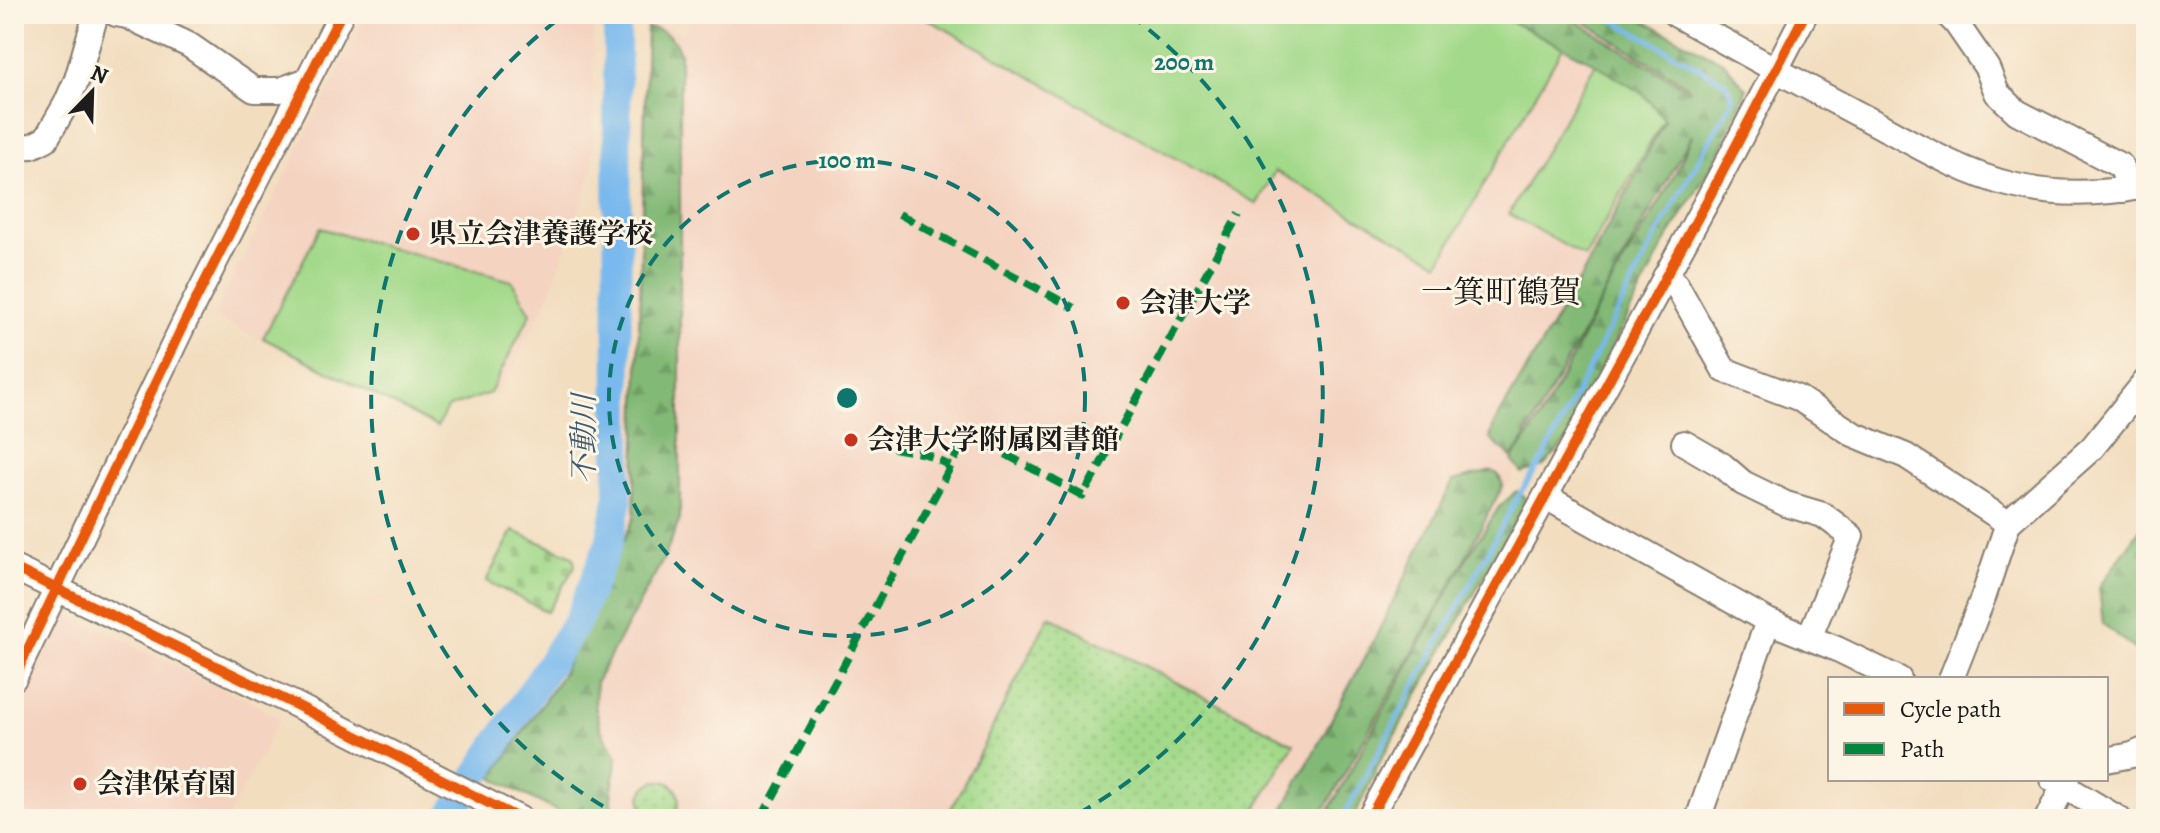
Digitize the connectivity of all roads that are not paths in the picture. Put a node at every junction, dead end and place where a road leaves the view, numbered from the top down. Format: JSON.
{"nodes":[{"id":1,"x":96,"y":14,"type":"edge"},
{"id":2,"x":116,"y":14,"type":"edge"},
{"id":3,"x":341,"y":14,"type":"edge"},
{"id":4,"x":1675,"y":14,"type":"edge"},
{"id":5,"x":1805,"y":14,"type":"edge"},
{"id":6,"x":1947,"y":14,"type":"edge"},
{"id":7,"x":1777,"y":71,"type":"junction"},
{"id":8,"x":305,"y":81,"type":"junction"},
{"id":9,"x":14,"y":147,"type":"edge"},
{"id":10,"x":2135,"y":188,"type":"edge"},
{"id":11,"x":1665,"y":277,"type":"junction"},
{"id":12,"x":2146,"y":381,"type":"edge"},
{"id":13,"x":1684,"y":443,"type":"dead end"},
{"id":14,"x":1546,"y":497,"type":"junction"},
{"id":15,"x":2008,"y":523,"type":"junction"},
{"id":16,"x":14,"y":568,"type":"edge"},
{"id":17,"x":59,"y":588,"type":"junction"},
{"id":18,"x":1768,"y":621,"type":"junction"},
{"id":19,"x":1809,"y":638,"type":"junction"},
{"id":20,"x":1895,"y":677,"type":"edge"},
{"id":21,"x":1952,"y":677,"type":"edge"},
{"id":22,"x":14,"y":678,"type":"edge"},
{"id":23,"x":2146,"y":749,"type":"edge"},
{"id":24,"x":2108,"y":759,"type":"edge"},
{"id":25,"x":2060,"y":782,"type":"edge"},
{"id":26,"x":520,"y":819,"type":"edge"},
{"id":27,"x":1369,"y":819,"type":"edge"},
{"id":28,"x":1698,"y":819,"type":"edge"},
{"id":29,"x":2047,"y":819,"type":"edge"},
{"id":30,"x":2119,"y":819,"type":"edge"}],
"edges":[{"from":1,"to":9,"type":"street"},
{"from":2,"to":8,"type":"street"},
{"from":3,"to":8,"type":"street"},
{"from":4,"to":7,"type":"street"},
{"from":5,"to":7,"type":"street"},
{"from":6,"to":10,"type":"street"},
{"from":7,"to":10,"type":"street"},
{"from":7,"to":11,"type":"street"},
{"from":8,"to":17,"type":"street"},
{"from":11,"to":14,"type":"street"},
{"from":11,"to":15,"type":"street"},
{"from":12,"to":15,"type":"street"},
{"from":13,"to":19,"type":"street"},
{"from":14,"to":18,"type":"street"},
{"from":14,"to":27,"type":"street"},
{"from":15,"to":21,"type":"street"},
{"from":16,"to":17,"type":"street"},
{"from":17,"to":22,"type":"street"},
{"from":17,"to":26,"type":"street"},
{"from":18,"to":19,"type":"street"},
{"from":18,"to":28,"type":"street"},
{"from":19,"to":20,"type":"street"},
{"from":23,"to":24,"type":"street"},
{"from":25,"to":29,"type":"street"},
{"from":25,"to":30,"type":"street"}]}
